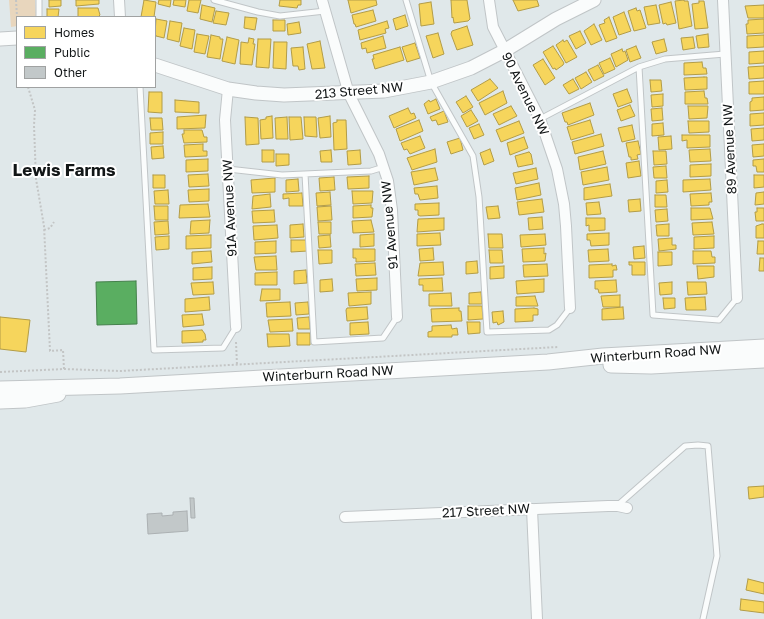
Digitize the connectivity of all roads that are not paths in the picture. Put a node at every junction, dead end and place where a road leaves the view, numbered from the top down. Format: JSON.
{"nodes":[{"id":1,"x":39,"y":0,"type":"edge"},
{"id":2,"x":119,"y":0,"type":"edge"},
{"id":3,"x":214,"y":0,"type":"edge"},
{"id":4,"x":322,"y":0,"type":"edge"},
{"id":5,"x":406,"y":0,"type":"edge"},
{"id":6,"x":489,"y":0,"type":"edge"},
{"id":7,"x":594,"y":0,"type":"edge"},
{"id":8,"x":723,"y":0,"type":"edge"},
{"id":9,"x":223,"y":1,"type":"edge"},
{"id":10,"x":325,"y":11,"type":"junction"},
{"id":11,"x":39,"y":16,"type":"edge"},
{"id":12,"x":120,"y":16,"type":"edge"},
{"id":13,"x":16,"y":38,"type":"edge"},
{"id":14,"x":0,"y":39,"type":"edge"},
{"id":15,"x":504,"y":51,"type":"junction"},
{"id":16,"x":725,"y":54,"type":"junction"},
{"id":17,"x":156,"y":65,"type":"edge"},
{"id":18,"x":639,"y":67,"type":"junction"},
{"id":19,"x":432,"y":82,"type":"junction"},
{"id":20,"x":140,"y":88,"type":"edge"},
{"id":21,"x":228,"y":89,"type":"junction"},
{"id":22,"x":349,"y":94,"type":"junction"},
{"id":23,"x":540,"y":119,"type":"junction"},
{"id":24,"x":384,"y":167,"type":"junction"},
{"id":25,"x":228,"y":169,"type":"junction"},
{"id":26,"x":305,"y":174,"type":"junction"},
{"id":27,"x":737,"y":298,"type":"joint"},
{"id":28,"x":570,"y":308,"type":"joint"},
{"id":29,"x":397,"y":317,"type":"joint"},
{"id":30,"x":236,"y":327,"type":"joint"},
{"id":31,"x":764,"y":347,"type":"edge"},
{"id":32,"x":764,"y":360,"type":"edge"},
{"id":33,"x":548,"y":362,"type":"junction"},
{"id":34,"x":107,"y":386,"type":"junction"},
{"id":35,"x":0,"y":389,"type":"edge"},
{"id":36,"x":0,"y":401,"type":"edge"},
{"id":37,"x":622,"y":507,"type":"joint"},
{"id":38,"x":532,"y":509,"type":"junction"},
{"id":39,"x":345,"y":517,"type":"dead end"},
{"id":40,"x":537,"y":619,"type":"edge"},
{"id":41,"x":703,"y":619,"type":"edge"}],
"edges":[{"from":1,"to":11,"type":"lane"},
{"from":2,"to":12,"type":"street"},
{"from":3,"to":9,"type":"lane"},
{"from":4,"to":10,"type":"street","name":"91 Avenue NW"},
{"from":5,"to":19,"type":"lane"},
{"from":6,"to":15,"type":"street","name":"90 Avenue NW"},
{"from":7,"to":15,"type":"street","name":"213 Street NW"},
{"from":8,"to":16,"type":"street","name":"89 Avenue NW"},
{"from":9,"to":10,"type":"lane"},
{"from":10,"to":22,"type":"street","name":"91 Avenue NW"},
{"from":13,"to":14,"type":"street"},
{"from":15,"to":19,"type":"street","name":"213 Street NW"},
{"from":15,"to":23,"type":"street","name":"90 Avenue NW"},
{"from":16,"to":18,"type":"lane"},
{"from":16,"to":27,"type":"street","name":"89 Avenue NW"},
{"from":17,"to":21,"type":"street","name":"213 Street NW"},
{"from":18,"to":23,"type":"lane"},
{"from":18,"to":27,"type":"lane"},
{"from":19,"to":22,"type":"street","name":"213 Street NW"},
{"from":19,"to":28,"type":"lane"},
{"from":20,"to":30,"type":"lane"},
{"from":21,"to":22,"type":"street","name":"213 Street NW"},
{"from":21,"to":25,"type":"street","name":"91A Avenue NW"},
{"from":22,"to":24,"type":"street","name":"91 Avenue NW"},
{"from":23,"to":28,"type":"street","name":"90 Avenue NW"},
{"from":24,"to":26,"type":"lane"},
{"from":24,"to":29,"type":"street","name":"91 Avenue NW"},
{"from":25,"to":26,"type":"lane"},
{"from":25,"to":30,"type":"street","name":"91A Avenue NW"},
{"from":26,"to":29,"type":"lane"},
{"from":31,"to":33,"type":"main road","name":"Winterburn Road NW"},
{"from":32,"to":33,"type":"main road","name":"Winterburn Road NW"},
{"from":33,"to":34,"type":"main road","name":"Winterburn Road NW"},
{"from":34,"to":35,"type":"main road","name":"Winterburn Road NW"},
{"from":34,"to":36,"type":"main road","name":"Winterburn Road NW"},
{"from":37,"to":38,"type":"street","name":"217 Street NW"},
{"from":37,"to":41,"type":"lane"},
{"from":38,"to":39,"type":"street","name":"217 Street NW"},
{"from":38,"to":40,"type":"street"}]}
